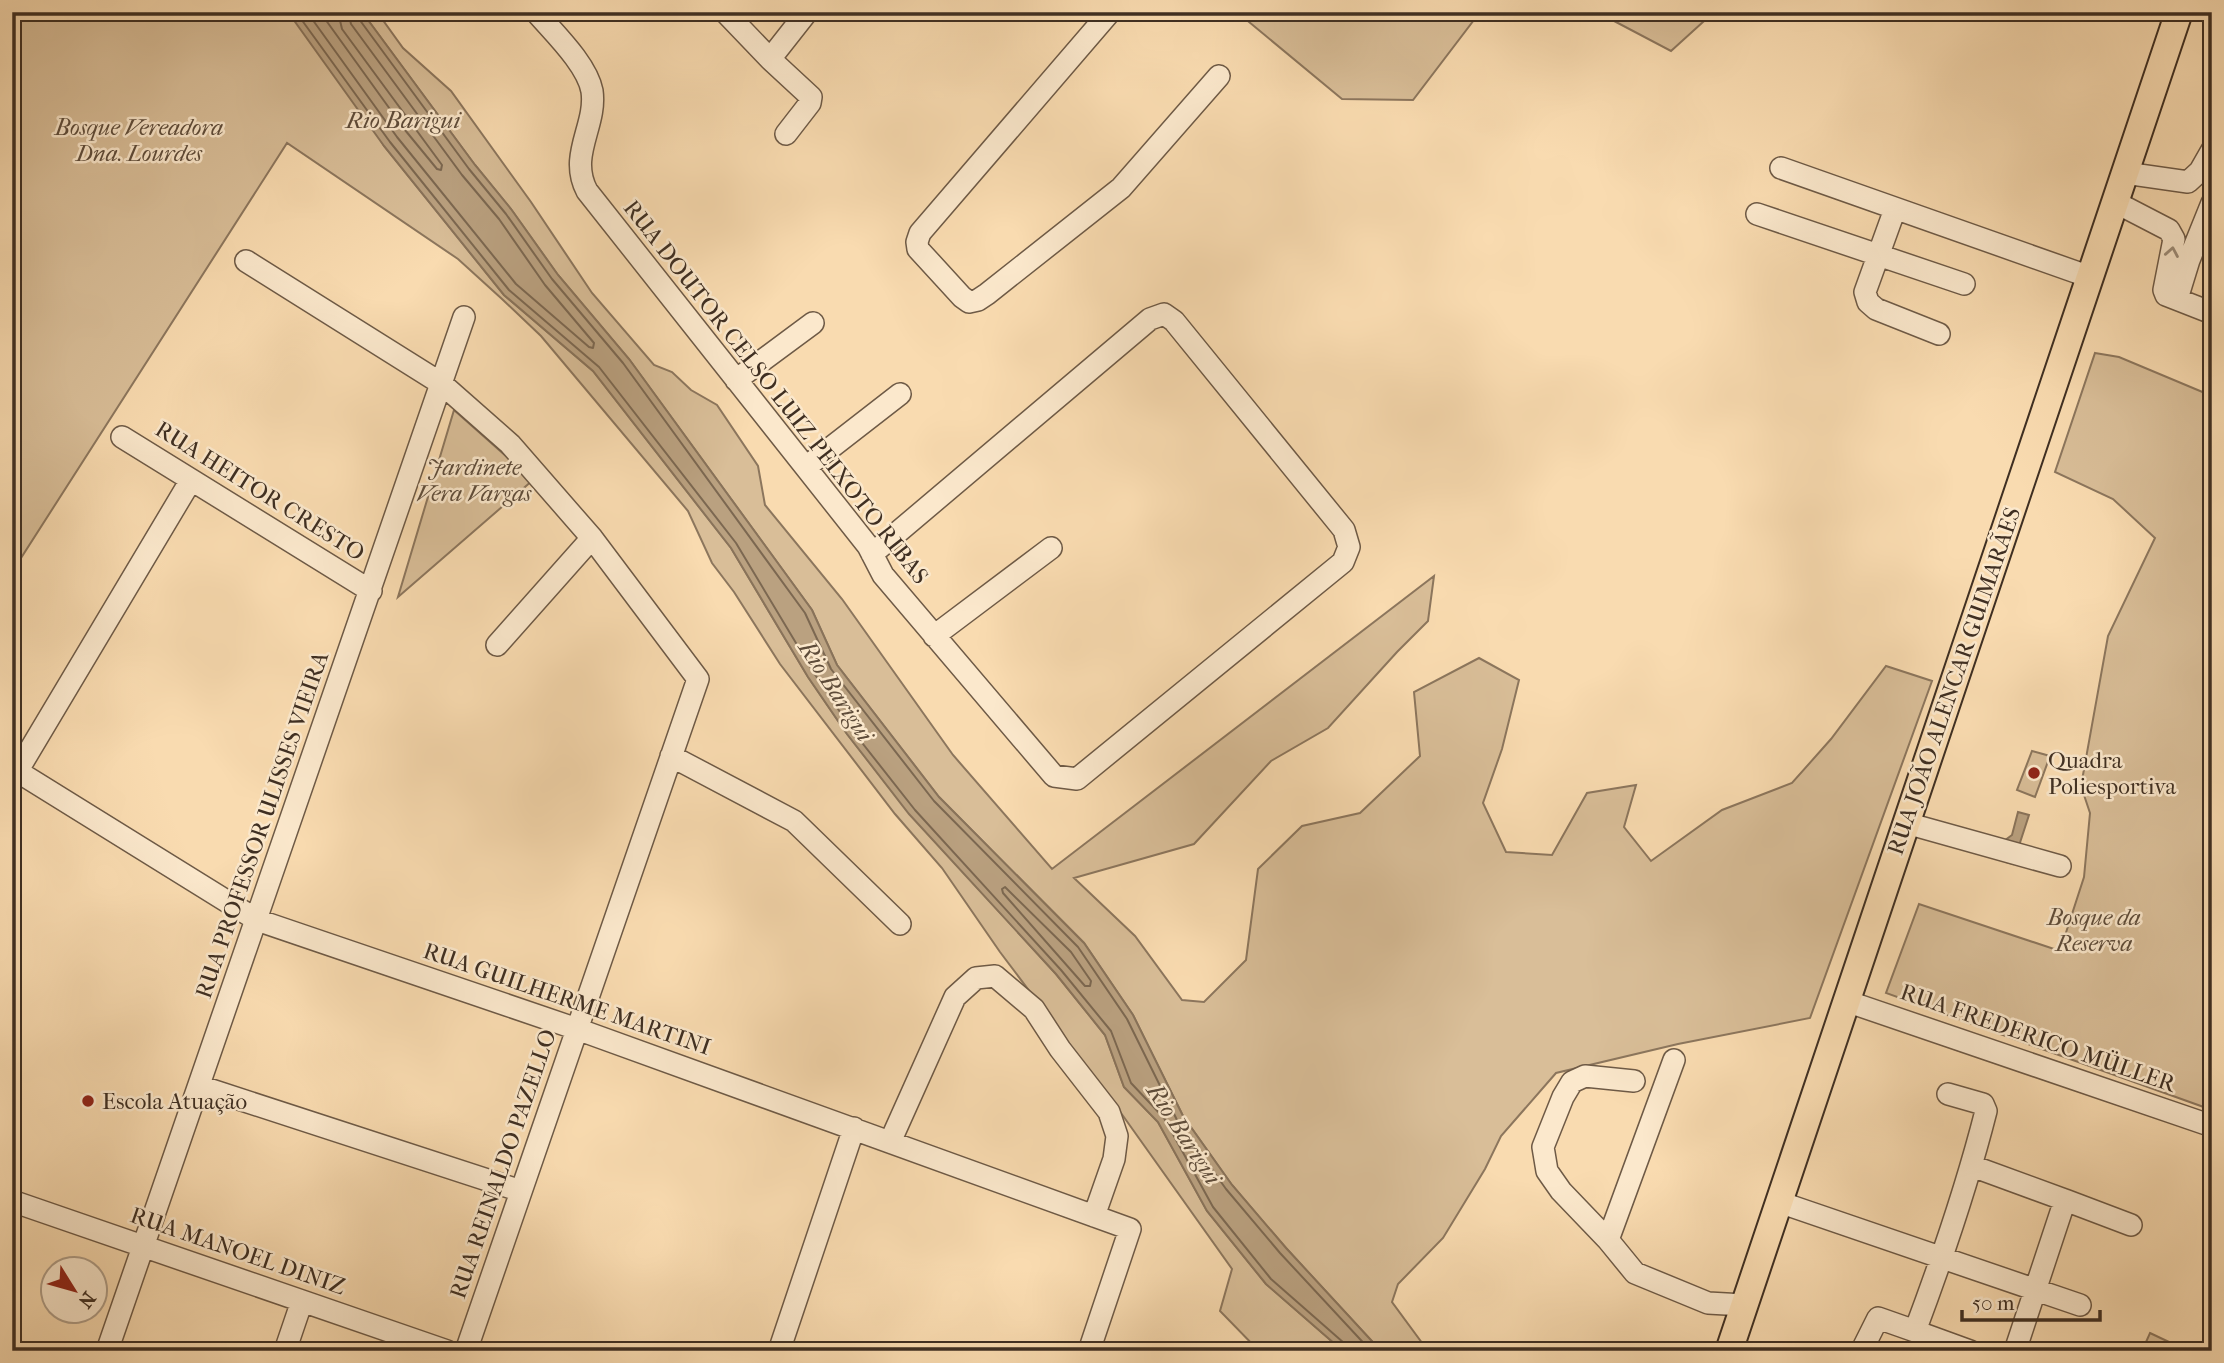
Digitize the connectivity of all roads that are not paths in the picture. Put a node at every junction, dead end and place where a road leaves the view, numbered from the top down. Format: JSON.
{"nodes":[{"id":1,"x":536,"y":12,"type":"edge"},
{"id":2,"x":725,"y":12,"type":"edge"},
{"id":3,"x":807,"y":12,"type":"edge"},
{"id":4,"x":1110,"y":12,"type":"edge"},
{"id":5,"x":2179,"y":12,"type":"edge"},
{"id":6,"x":2189,"y":12,"type":"edge"},
{"id":7,"x":770,"y":59,"type":"junction"},
{"id":8,"x":2159,"y":71,"type":"junction"},
{"id":9,"x":1219,"y":76,"type":"dead end"},
{"id":10,"x":786,"y":134,"type":"dead end"},
{"id":11,"x":2212,"y":150,"type":"edge"},
{"id":12,"x":1781,"y":168,"type":"dead end"},
{"id":13,"x":2125,"y":173,"type":"junction"},
{"id":14,"x":2115,"y":202,"type":"junction"},
{"id":15,"x":2212,"y":203,"type":"edge"},
{"id":16,"x":1895,"y":209,"type":"junction"},
{"id":17,"x":1757,"y":214,"type":"dead end"},
{"id":18,"x":1877,"y":254,"type":"junction"},
{"id":19,"x":246,"y":261,"type":"dead end"},
{"id":20,"x":2090,"y":276,"type":"junction"},
{"id":21,"x":1964,"y":284,"type":"dead end"},
{"id":22,"x":2177,"y":299,"type":"junction"},
{"id":23,"x":2212,"y":313,"type":"edge"},
{"id":24,"x":464,"y":317,"type":"dead end"},
{"id":25,"x":813,"y":323,"type":"dead end"},
{"id":26,"x":1939,"y":334,"type":"dead end"},
{"id":27,"x":736,"y":380,"type":"junction"},
{"id":28,"x":442,"y":384,"type":"junction"},
{"id":29,"x":900,"y":394,"type":"dead end"},
{"id":30,"x":121,"y":437,"type":"dead end"},
{"id":31,"x":806,"y":467,"type":"junction"},
{"id":32,"x":191,"y":480,"type":"junction"},
{"id":33,"x":592,"y":538,"type":"junction"},
{"id":34,"x":1051,"y":548,"type":"dead end"},
{"id":35,"x":872,"y":554,"type":"junction"},
{"id":36,"x":370,"y":591,"type":"junction"},
{"id":37,"x":934,"y":636,"type":"junction"},
{"id":38,"x":497,"y":645,"type":"dead end"},
{"id":39,"x":671,"y":756,"type":"junction"},
{"id":40,"x":14,"y":773,"type":"edge"},
{"id":41,"x":1906,"y":823,"type":"junction"},
{"id":42,"x":2060,"y":866,"type":"dead end"},
{"id":43,"x":257,"y":920,"type":"junction"},
{"id":44,"x":900,"y":924,"type":"dead end"},
{"id":45,"x":1846,"y":1000,"type":"junction"},
{"id":46,"x":577,"y":1029,"type":"junction"},
{"id":47,"x":1674,"y":1060,"type":"dead end"},
{"id":48,"x":1634,"y":1081,"type":"dead end"},
{"id":49,"x":199,"y":1086,"type":"junction"},
{"id":50,"x":1948,"y":1094,"type":"dead end"},
{"id":51,"x":2212,"y":1126,"type":"edge"},
{"id":52,"x":854,"y":1128,"type":"junction"},
{"id":53,"x":891,"y":1142,"type":"junction"},
{"id":54,"x":1972,"y":1166,"type":"junction"},
{"id":55,"x":521,"y":1191,"type":"junction"},
{"id":56,"x":2065,"y":1200,"type":"junction"},
{"id":57,"x":12,"y":1201,"type":"edge"},
{"id":58,"x":1779,"y":1202,"type":"junction"},
{"id":59,"x":1094,"y":1216,"type":"junction"},
{"id":60,"x":2131,"y":1225,"type":"dead end"},
{"id":61,"x":1608,"y":1240,"type":"junction"},
{"id":62,"x":144,"y":1245,"type":"junction"},
{"id":63,"x":1942,"y":1258,"type":"junction"},
{"id":64,"x":2036,"y":1290,"type":"junction"},
{"id":65,"x":302,"y":1301,"type":"junction"},
{"id":66,"x":1744,"y":1305,"type":"junction"},
{"id":67,"x":2080,"y":1305,"type":"dead end"},
{"id":68,"x":1914,"y":1331,"type":"junction"},
{"id":69,"x":1863,"y":1348,"type":"dead end"},
{"id":70,"x":107,"y":1351,"type":"edge"},
{"id":71,"x":285,"y":1351,"type":"edge"},
{"id":72,"x":447,"y":1351,"type":"edge"},
{"id":73,"x":466,"y":1351,"type":"edge"},
{"id":74,"x":779,"y":1351,"type":"edge"},
{"id":75,"x":1090,"y":1351,"type":"edge"},
{"id":76,"x":1729,"y":1351,"type":"edge"},
{"id":77,"x":1969,"y":1351,"type":"edge"},
{"id":78,"x":2015,"y":1351,"type":"edge"}],
"edges":[{"from":1,"to":27,"type":"street","name":"RUA DOUTOR CELSO LUIZ PEIXOTO RIBAS"},
{"from":2,"to":7,"type":"street"},
{"from":3,"to":7,"type":"street"},
{"from":4,"to":9,"type":"street"},
{"from":5,"to":8,"type":"main road","name":"RUA JOÃO ALENCAR GUIMARÃES"},
{"from":6,"to":8,"type":"main road"},
{"from":7,"to":10,"type":"street"},
{"from":8,"to":13,"type":"main road","name":"RUA JOÃO ALENCAR GUIMARÃES"},
{"from":11,"to":13,"type":"street"},
{"from":12,"to":16,"type":"street"},
{"from":13,"to":14,"type":"main road","name":"RUA JOÃO ALENCAR GUIMARÃES"},
{"from":14,"to":20,"type":"main road","name":"RUA JOÃO ALENCAR GUIMARÃES"},
{"from":22,"to":14,"type":"street","one_way":true},
{"from":15,"to":22,"type":"street"},
{"from":16,"to":18,"type":"street"},
{"from":16,"to":20,"type":"street"},
{"from":17,"to":18,"type":"street"},
{"from":18,"to":21,"type":"street"},
{"from":18,"to":26,"type":"street"},
{"from":19,"to":28,"type":"street"},
{"from":20,"to":41,"type":"main road","name":"RUA JOÃO ALENCAR GUIMARÃES"},
{"from":22,"to":23,"type":"street"},
{"from":24,"to":28,"type":"street","name":"RUA PROFESSOR ULISSES VIEIRA"},
{"from":25,"to":27,"type":"street"},
{"from":27,"to":31,"type":"street","name":"RUA DOUTOR CELSO LUIZ PEIXOTO RIBAS"},
{"from":28,"to":33,"type":"street"},
{"from":28,"to":36,"type":"street","name":"RUA PROFESSOR ULISSES VIEIRA"},
{"from":29,"to":31,"type":"street"},
{"from":30,"to":32,"type":"street","name":"RUA HEITOR CRESTO"},
{"from":31,"to":35,"type":"street","name":"RUA DOUTOR CELSO LUIZ PEIXOTO RIBAS"},
{"from":32,"to":36,"type":"street","name":"RUA HEITOR CRESTO"},
{"from":32,"to":40,"type":"street"},
{"from":33,"to":38,"type":"street"},
{"from":33,"to":39,"type":"street","name":"RUA REINALDO PAZELLO"},
{"from":34,"to":37,"type":"street"},
{"from":35,"to":37,"type":"street","name":"RUA DOUTOR CELSO LUIZ PEIXOTO RIBAS"},
{"from":35,"to":37,"type":"street","name":"RUA DOUTOR CELSO LUIZ PEIXOTO RIBAS"},
{"from":36,"to":43,"type":"street","name":"RUA PROFESSOR ULISSES VIEIRA"},
{"from":39,"to":44,"type":"street"},
{"from":39,"to":46,"type":"street","name":"RUA REINALDO PAZELLO"},
{"from":40,"to":43,"type":"street","name":"RUA GUILHERME MARTINI"},
{"from":41,"to":42,"type":"street"},
{"from":41,"to":45,"type":"main road","name":"RUA JOÃO ALENCAR GUIMARÃES"},
{"from":43,"to":46,"type":"street","name":"RUA GUILHERME MARTINI"},
{"from":43,"to":49,"type":"street","name":"RUA PROFESSOR ULISSES VIEIRA"},
{"from":45,"to":51,"type":"street","name":"RUA FREDERICO MÜLLER"},
{"from":45,"to":58,"type":"main road","name":"RUA JOÃO ALENCAR GUIMARÃES"},
{"from":46,"to":52,"type":"street","name":"RUA GUILHERME MARTINI"},
{"from":46,"to":55,"type":"street","name":"RUA REINALDO PAZELLO"},
{"from":47,"to":61,"type":"street"},
{"from":48,"to":61,"type":"street"},
{"from":49,"to":55,"type":"street"},
{"from":49,"to":62,"type":"street","name":"RUA PROFESSOR ULISSES VIEIRA"},
{"from":50,"to":54,"type":"street"},
{"from":52,"to":53,"type":"street","name":"RUA GUILHERME MARTINI"},
{"from":52,"to":74,"type":"street"},
{"from":53,"to":59,"type":"street","name":"RUA GUILHERME MARTINI"},
{"from":53,"to":59,"type":"street"},
{"from":54,"to":56,"type":"street"},
{"from":54,"to":63,"type":"street"},
{"from":55,"to":73,"type":"street","name":"RUA REINALDO PAZELLO"},
{"from":56,"to":60,"type":"street"},
{"from":56,"to":64,"type":"street"},
{"from":57,"to":62,"type":"street","name":"RUA MANOEL DINIZ"},
{"from":58,"to":63,"type":"street"},
{"from":58,"to":66,"type":"main road","name":"RUA JOÃO ALENCAR GUIMARÃES"},
{"from":59,"to":75,"type":"street","name":"RUA GUILHERME MARTINI"},
{"from":61,"to":66,"type":"street"},
{"from":62,"to":65,"type":"street","name":"RUA MANOEL DINIZ"},
{"from":62,"to":70,"type":"street","name":"RUA PROFESSOR ULISSES VIEIRA"},
{"from":63,"to":64,"type":"street"},
{"from":63,"to":68,"type":"street"},
{"from":64,"to":67,"type":"street"},
{"from":64,"to":78,"type":"street"},
{"from":65,"to":71,"type":"street"},
{"from":65,"to":72,"type":"street","name":"RUA MANOEL DINIZ"},
{"from":66,"to":76,"type":"main road","name":"RUA JOÃO ALENCAR GUIMARÃES"},
{"from":68,"to":69,"type":"street"},
{"from":68,"to":77,"type":"street"}]}
